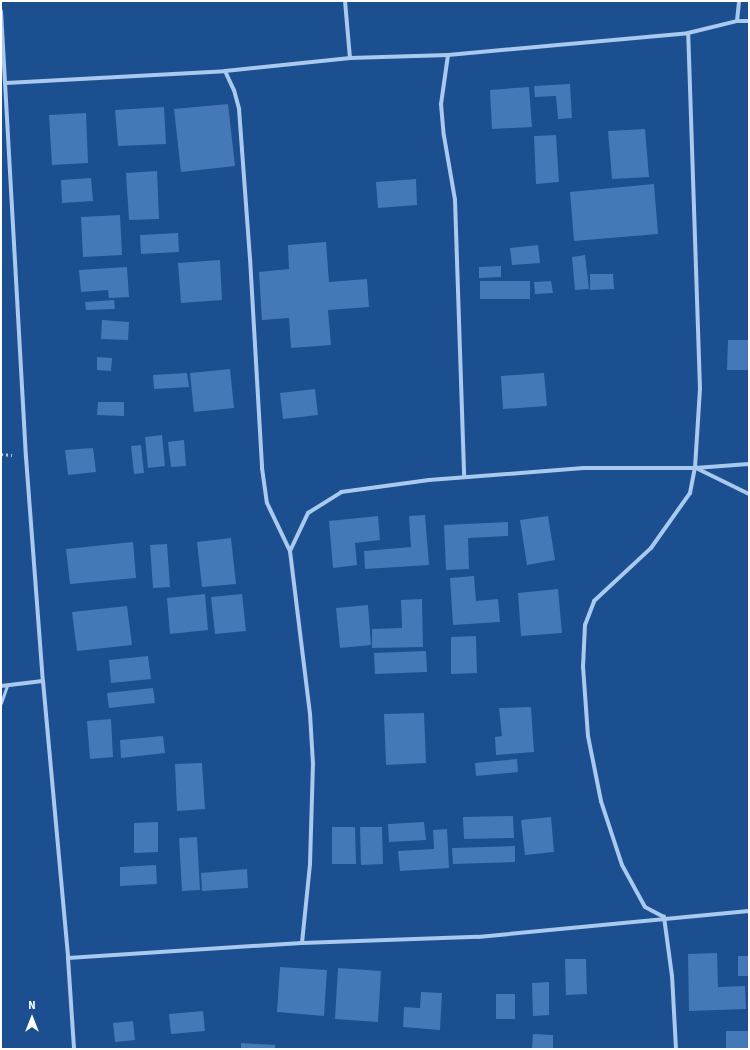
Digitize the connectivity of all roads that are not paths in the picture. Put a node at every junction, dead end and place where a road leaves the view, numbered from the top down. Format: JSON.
{"nodes":[{"id":1,"x":345,"y":1,"type":"edge"},
{"id":2,"x":739,"y":1,"type":"edge"},
{"id":3,"x":1,"y":11,"type":"edge"},
{"id":4,"x":737,"y":21,"type":"junction"},
{"id":5,"x":749,"y":21,"type":"edge"},
{"id":6,"x":688,"y":33,"type":"junction"},
{"id":7,"x":448,"y":55,"type":"junction"},
{"id":8,"x":350,"y":58,"type":"junction"},
{"id":9,"x":225,"y":71,"type":"junction"},
{"id":10,"x":6,"y":83,"type":"junction"},
{"id":11,"x":749,"y":464,"type":"edge"},
{"id":12,"x":695,"y":468,"type":"junction"},
{"id":13,"x":464,"y":477,"type":"junction"},
{"id":14,"x":749,"y":494,"type":"edge"},
{"id":15,"x":290,"y":552,"type":"junction"},
{"id":16,"x":42,"y":682,"type":"junction"},
{"id":17,"x":1,"y":686,"type":"edge"},
{"id":18,"x":7,"y":686,"type":"junction"},
{"id":19,"x":1,"y":703,"type":"edge"},
{"id":20,"x":749,"y":911,"type":"edge"},
{"id":21,"x":664,"y":917,"type":"junction"},
{"id":22,"x":302,"y":943,"type":"junction"},
{"id":23,"x":68,"y":958,"type":"junction"},
{"id":24,"x":74,"y":1049,"type":"edge"},
{"id":25,"x":676,"y":1049,"type":"edge"}],
"edges":[{"from":1,"to":8,"type":"street"},
{"from":2,"to":4,"type":"street"},
{"from":3,"to":10,"type":"street"},
{"from":4,"to":5,"type":"street"},
{"from":4,"to":6,"type":"street"},
{"from":6,"to":7,"type":"street"},
{"from":6,"to":12,"type":"street"},
{"from":7,"to":8,"type":"street"},
{"from":7,"to":13,"type":"street"},
{"from":8,"to":9,"type":"street"},
{"from":9,"to":10,"type":"street"},
{"from":9,"to":15,"type":"street"},
{"from":10,"to":16,"type":"street"},
{"from":11,"to":12,"type":"street"},
{"from":12,"to":13,"type":"street"},
{"from":12,"to":14,"type":"street"},
{"from":12,"to":21,"type":"street"},
{"from":13,"to":15,"type":"street"},
{"from":15,"to":22,"type":"street"},
{"from":16,"to":18,"type":"street"},
{"from":16,"to":23,"type":"street"},
{"from":17,"to":18,"type":"street"},
{"from":18,"to":19,"type":"lane"},
{"from":20,"to":21,"type":"street"},
{"from":21,"to":22,"type":"street"},
{"from":21,"to":25,"type":"street"},
{"from":22,"to":23,"type":"street"},
{"from":23,"to":24,"type":"street"}]}
